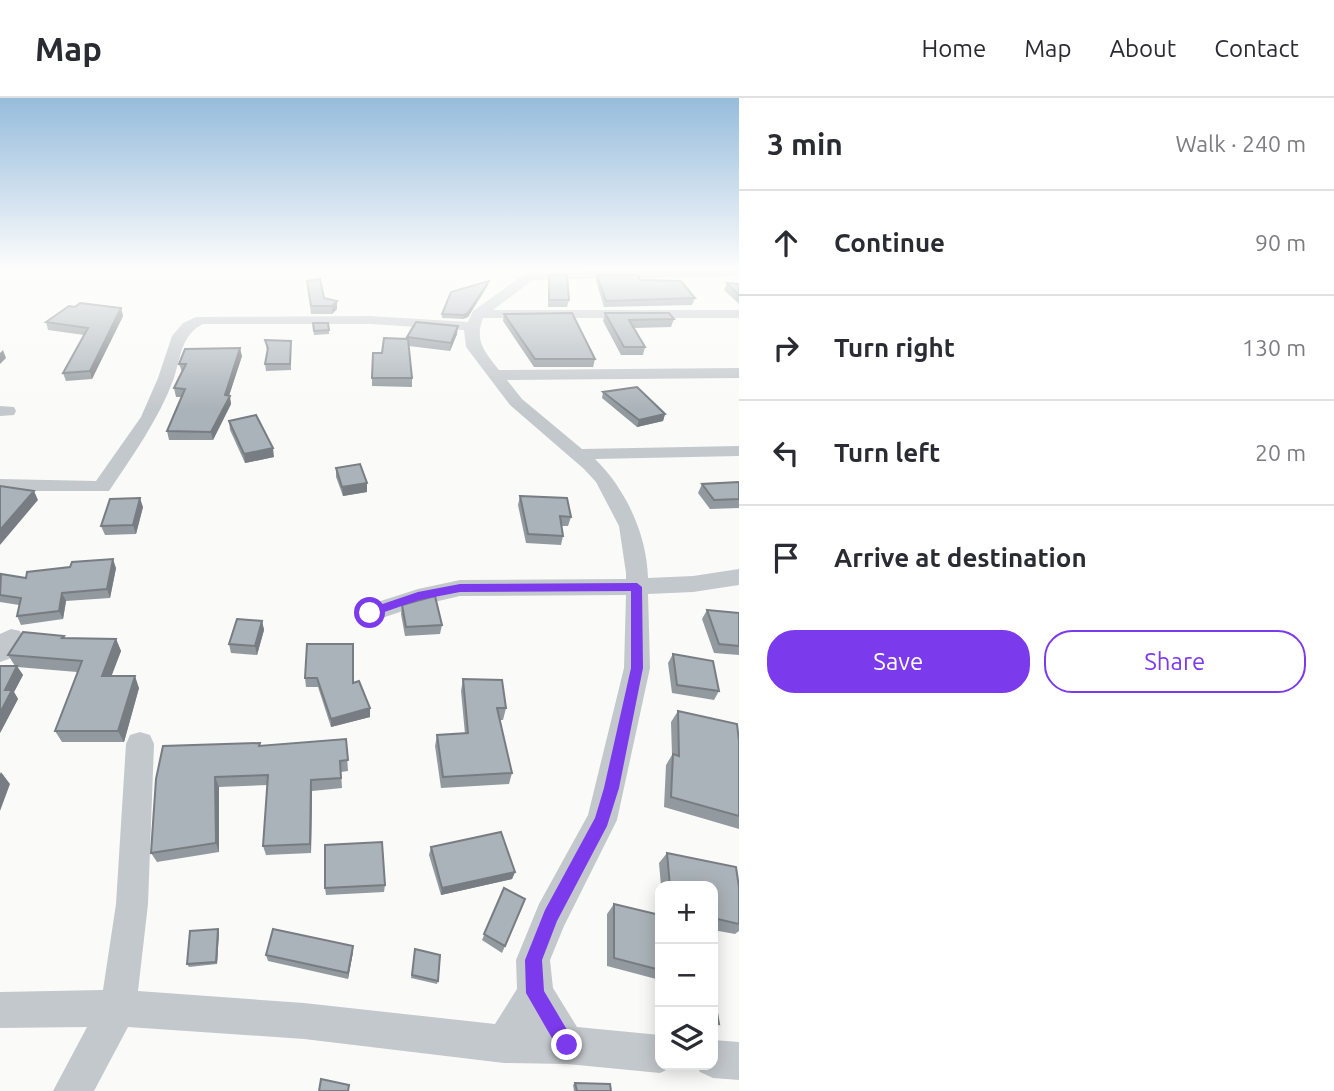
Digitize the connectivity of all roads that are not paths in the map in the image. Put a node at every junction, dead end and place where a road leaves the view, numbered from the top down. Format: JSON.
{"nodes":[{"id":1,"x":479,"y":317,"type":"edge"},
{"id":2,"x":512,"y":317,"type":"edge"},
{"id":3,"x":475,"y":321,"type":"junction"},
{"id":4,"x":739,"y":373,"type":"edge"},
{"id":5,"x":497,"y":375,"type":"junction"},
{"id":6,"x":738,"y":452,"type":"edge"},
{"id":7,"x":579,"y":454,"type":"junction"},
{"id":8,"x":0,"y":485,"type":"edge"},
{"id":9,"x":739,"y":577,"type":"edge"},
{"id":10,"x":637,"y":587,"type":"junction"},
{"id":11,"x":370,"y":613,"type":"dead end"},
{"id":12,"x":140,"y":744,"type":"dead end"},
{"id":13,"x":535,"y":993,"type":"junction"},
{"id":14,"x":118,"y":1007,"type":"junction"},
{"id":15,"x":0,"y":1010,"type":"edge"},
{"id":16,"x":504,"y":1044,"type":"junction"},
{"id":17,"x":567,"y":1045,"type":"junction"},
{"id":18,"x":655,"y":1054,"type":"edge"},
{"id":19,"x":718,"y":1059,"type":"edge"},
{"id":20,"x":739,"y":1061,"type":"edge"},
{"id":21,"x":73,"y":1091,"type":"edge"}],
"edges":[{"from":1,"to":3,"type":"street"},
{"from":2,"to":3,"type":"street"},
{"from":3,"to":5,"type":"street"},
{"from":3,"to":8,"type":"street"},
{"from":4,"to":5,"type":"street"},
{"from":5,"to":7,"type":"street"},
{"from":6,"to":7,"type":"street"},
{"from":7,"to":10,"type":"street"},
{"from":9,"to":10,"type":"street"},
{"from":10,"to":11,"type":"street"},
{"from":10,"to":13,"type":"street"},
{"from":12,"to":14,"type":"street"},
{"from":13,"to":16,"type":"street"},
{"from":13,"to":17,"type":"street"},
{"from":14,"to":15,"type":"street"},
{"from":14,"to":16,"type":"street"},
{"from":14,"to":21,"type":"street"},
{"from":16,"to":17,"type":"street"},
{"from":17,"to":18,"type":"street"},
{"from":19,"to":20,"type":"street"}]}
